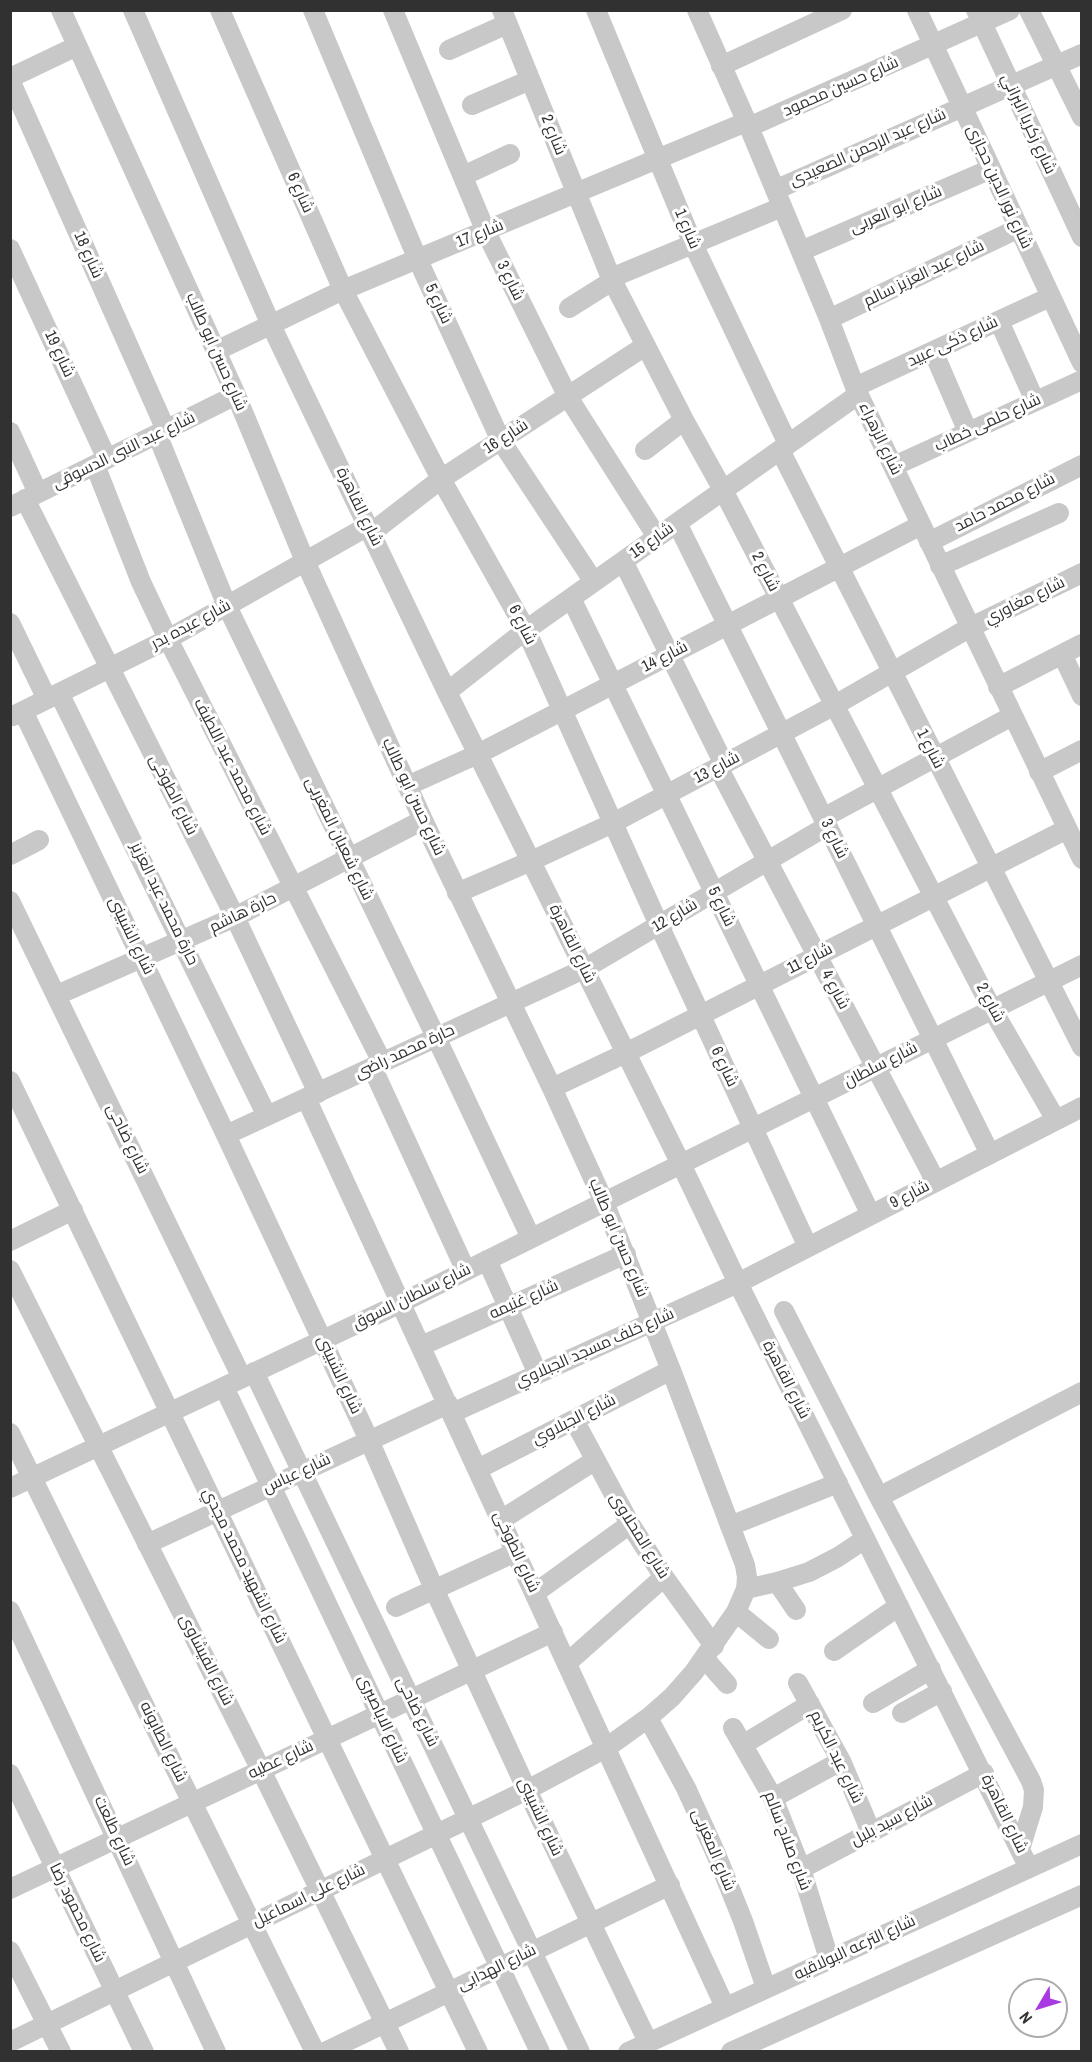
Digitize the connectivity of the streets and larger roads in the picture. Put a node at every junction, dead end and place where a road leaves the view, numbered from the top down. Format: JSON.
{"nodes":[{"id":1,"x":61,"y":10,"type":"edge"},
{"id":2,"x":134,"y":10,"type":"edge"},
{"id":3,"x":220,"y":10,"type":"edge"},
{"id":4,"x":313,"y":10,"type":"edge"},
{"id":5,"x":393,"y":10,"type":"edge"},
{"id":6,"x":596,"y":10,"type":"edge"},
{"id":7,"x":697,"y":10,"type":"edge"},
{"id":8,"x":842,"y":10,"type":"edge"},
{"id":9,"x":917,"y":10,"type":"edge"},
{"id":10,"x":1010,"y":10,"type":"edge"},
{"id":11,"x":1029,"y":10,"type":"edge"},
{"id":12,"x":505,"y":17,"type":"edge"},
{"id":13,"x":979,"y":17,"type":"edge"},
{"id":14,"x":77,"y":46,"type":"junction"},
{"id":15,"x":934,"y":46,"type":"junction"},
{"id":16,"x":449,"y":50,"type":"dead end"},
{"id":17,"x":1082,"y":54,"type":"edge"},
{"id":18,"x":1056,"y":65,"type":"junction"},
{"id":19,"x":721,"y":66,"type":"junction"},
{"id":20,"x":10,"y":79,"type":"edge"},
{"id":21,"x":530,"y":80,"type":"junction"},
{"id":22,"x":1010,"y":86,"type":"junction"},
{"id":23,"x":472,"y":105,"type":"dead end"},
{"id":24,"x":962,"y":107,"type":"junction"},
{"id":25,"x":1082,"y":117,"type":"edge"},
{"id":26,"x":748,"y":125,"type":"junction"},
{"id":27,"x":510,"y":154,"type":"dead end"},
{"id":28,"x":658,"y":159,"type":"junction"},
{"id":29,"x":991,"y":169,"type":"junction"},
{"id":30,"x":463,"y":176,"type":"junction"},
{"id":31,"x":577,"y":194,"type":"junction"},
{"id":32,"x":779,"y":199,"type":"junction"},
{"id":33,"x":1018,"y":228,"type":"junction"},
{"id":34,"x":486,"y":232,"type":"junction"},
{"id":35,"x":1082,"y":237,"type":"edge"},
{"id":36,"x":693,"y":244,"type":"junction"},
{"id":37,"x":10,"y":249,"type":"edge"},
{"id":38,"x":801,"y":251,"type":"junction"},
{"id":39,"x":418,"y":260,"type":"junction"},
{"id":40,"x":611,"y":280,"type":"junction"},
{"id":41,"x":343,"y":290,"type":"junction"},
{"id":42,"x":1050,"y":297,"type":"junction"},
{"id":43,"x":569,"y":308,"type":"dead end"},
{"id":44,"x":830,"y":320,"type":"junction"},
{"id":45,"x":999,"y":321,"type":"junction"},
{"id":46,"x":271,"y":324,"type":"junction"},
{"id":47,"x":645,"y":346,"type":"junction"},
{"id":48,"x":216,"y":351,"type":"junction"},
{"id":49,"x":933,"y":351,"type":"junction"},
{"id":50,"x":1082,"y":363,"type":"edge"},
{"id":51,"x":1082,"y":380,"type":"edge"},
{"id":52,"x":857,"y":391,"type":"junction"},
{"id":53,"x":237,"y":395,"type":"junction"},
{"id":54,"x":568,"y":397,"type":"junction"},
{"id":55,"x":1035,"y":401,"type":"junction"},
{"id":56,"x":684,"y":420,"type":"junction"},
{"id":57,"x":10,"y":432,"type":"edge"},
{"id":58,"x":161,"y":432,"type":"junction"},
{"id":59,"x":968,"y":432,"type":"junction"},
{"id":60,"x":501,"y":441,"type":"junction"},
{"id":61,"x":784,"y":447,"type":"junction"},
{"id":62,"x":645,"y":450,"type":"dead end"},
{"id":63,"x":101,"y":462,"type":"junction"},
{"id":64,"x":1082,"y":465,"type":"edge"},
{"id":65,"x":894,"y":466,"type":"junction"},
{"id":66,"x":441,"y":479,"type":"junction"},
{"id":67,"x":723,"y":490,"type":"junction"},
{"id":68,"x":25,"y":500,"type":"edge"},
{"id":69,"x":1059,"y":513,"type":"dead end"},
{"id":70,"x":677,"y":523,"type":"junction"},
{"id":71,"x":370,"y":529,"type":"junction"},
{"id":72,"x":925,"y":533,"type":"junction"},
{"id":73,"x":657,"y":537,"type":"junction"},
{"id":74,"x":305,"y":561,"type":"junction"},
{"id":75,"x":623,"y":561,"type":"junction"},
{"id":76,"x":940,"y":566,"type":"junction"},
{"id":77,"x":840,"y":567,"type":"junction"},
{"id":78,"x":1082,"y":573,"type":"edge"},
{"id":79,"x":594,"y":582,"type":"junction"},
{"id":80,"x":571,"y":598,"type":"junction"},
{"id":81,"x":779,"y":598,"type":"junction"},
{"id":82,"x":226,"y":606,"type":"junction"},
{"id":83,"x":10,"y":623,"type":"edge"},
{"id":84,"x":727,"y":625,"type":"junction"},
{"id":85,"x":969,"y":628,"type":"junction"},
{"id":86,"x":526,"y":630,"type":"junction"},
{"id":87,"x":168,"y":639,"type":"junction"},
{"id":88,"x":1082,"y":644,"type":"edge"},
{"id":89,"x":1062,"y":654,"type":"junction"},
{"id":90,"x":670,"y":655,"type":"junction"},
{"id":91,"x":110,"y":668,"type":"junction"},
{"id":92,"x":892,"y":672,"type":"junction"},
{"id":93,"x":612,"y":684,"type":"junction"},
{"id":94,"x":998,"y":687,"type":"junction"},
{"id":95,"x":447,"y":692,"type":"junction"},
{"id":96,"x":53,"y":696,"type":"junction"},
{"id":97,"x":1082,"y":696,"type":"edge"},
{"id":98,"x":834,"y":705,"type":"junction"},
{"id":99,"x":562,"y":710,"type":"junction"},
{"id":100,"x":17,"y":714,"type":"edge"},
{"id":101,"x":1012,"y":716,"type":"junction"},
{"id":102,"x":781,"y":734,"type":"junction"},
{"id":103,"x":1082,"y":750,"type":"edge"},
{"id":104,"x":478,"y":753,"type":"junction"},
{"id":105,"x":935,"y":757,"type":"junction"},
{"id":106,"x":721,"y":766,"type":"junction"},
{"id":107,"x":1040,"y":772,"type":"junction"},
{"id":108,"x":407,"y":786,"type":"junction"},
{"id":109,"x":878,"y":788,"type":"junction"},
{"id":110,"x":666,"y":794,"type":"junction"},
{"id":111,"x":423,"y":820,"type":"junction"},
{"id":112,"x":613,"y":822,"type":"junction"},
{"id":113,"x":825,"y":822,"type":"junction"},
{"id":114,"x":1071,"y":825,"type":"edge"},
{"id":115,"x":39,"y":840,"type":"dead end"},
{"id":116,"x":10,"y":855,"type":"edge"},
{"id":117,"x":1082,"y":859,"type":"edge"},
{"id":118,"x":350,"y":860,"type":"junction"},
{"id":119,"x":531,"y":861,"type":"junction"},
{"id":120,"x":767,"y":861,"type":"junction"},
{"id":121,"x":990,"y":868,"type":"junction"},
{"id":122,"x":294,"y":888,"type":"junction"},
{"id":123,"x":457,"y":892,"type":"junction"},
{"id":124,"x":714,"y":892,"type":"junction"},
{"id":125,"x":934,"y":896,"type":"junction"},
{"id":126,"x":10,"y":900,"type":"edge"},
{"id":127,"x":235,"y":917,"type":"junction"},
{"id":128,"x":659,"y":925,"type":"junction"},
{"id":129,"x":877,"y":926,"type":"junction"},
{"id":130,"x":182,"y":942,"type":"junction"},
{"id":131,"x":817,"y":956,"type":"junction"},
{"id":132,"x":142,"y":960,"type":"junction"},
{"id":133,"x":1082,"y":965,"type":"edge"},
{"id":134,"x":584,"y":969,"type":"junction"},
{"id":135,"x":1047,"y":982,"type":"junction"},
{"id":136,"x":759,"y":985,"type":"junction"},
{"id":137,"x":57,"y":995,"type":"junction"},
{"id":138,"x":510,"y":1003,"type":"junction"},
{"id":139,"x":992,"y":1009,"type":"junction"},
{"id":140,"x":700,"y":1015,"type":"junction"},
{"id":141,"x":436,"y":1037,"type":"junction"},
{"id":142,"x":933,"y":1039,"type":"junction"},
{"id":143,"x":1082,"y":1047,"type":"edge"},
{"id":144,"x":626,"y":1053,"type":"junction"},
{"id":145,"x":377,"y":1065,"type":"junction"},
{"id":146,"x":876,"y":1067,"type":"junction"},
{"id":147,"x":10,"y":1081,"type":"edge"},
{"id":148,"x":552,"y":1088,"type":"junction"},
{"id":149,"x":312,"y":1095,"type":"junction"},
{"id":150,"x":814,"y":1098,"type":"junction"},
{"id":151,"x":1082,"y":1107,"type":"edge"},
{"id":152,"x":267,"y":1116,"type":"junction"},
{"id":153,"x":1056,"y":1120,"type":"junction"},
{"id":154,"x":753,"y":1129,"type":"junction"},
{"id":155,"x":226,"y":1135,"type":"junction"},
{"id":156,"x":990,"y":1154,"type":"junction"},
{"id":157,"x":681,"y":1164,"type":"junction"},
{"id":158,"x":936,"y":1182,"type":"junction"},
{"id":159,"x":604,"y":1202,"type":"junction"},
{"id":160,"x":73,"y":1210,"type":"junction"},
{"id":161,"x":871,"y":1215,"type":"junction"},
{"id":162,"x":531,"y":1238,"type":"junction"},
{"id":163,"x":10,"y":1241,"type":"edge"},
{"id":164,"x":808,"y":1247,"type":"junction"},
{"id":165,"x":626,"y":1254,"type":"junction"},
{"id":166,"x":487,"y":1260,"type":"junction"},
{"id":167,"x":10,"y":1270,"type":"edge"},
{"id":168,"x":466,"y":1271,"type":"junction"},
{"id":169,"x":738,"y":1283,"type":"junction"},
{"id":170,"x":401,"y":1303,"type":"junction"},
{"id":171,"x":508,"y":1307,"type":"junction"},
{"id":172,"x":784,"y":1311,"type":"dead end"},
{"id":173,"x":652,"y":1322,"type":"junction"},
{"id":174,"x":322,"y":1340,"type":"junction"},
{"id":175,"x":421,"y":1346,"type":"junction"},
{"id":176,"x":671,"y":1370,"type":"junction"},
{"id":177,"x":538,"y":1374,"type":"junction"},
{"id":178,"x":240,"y":1379,"type":"junction"},
{"id":179,"x":1082,"y":1392,"type":"edge"},
{"id":180,"x":450,"y":1409,"type":"junction"},
{"id":181,"x":170,"y":1412,"type":"junction"},
{"id":182,"x":574,"y":1420,"type":"junction"},
{"id":183,"x":10,"y":1433,"type":"edge"},
{"id":184,"x":369,"y":1440,"type":"junction"},
{"id":185,"x":99,"y":1446,"type":"junction"},
{"id":186,"x":594,"y":1461,"type":"junction"},
{"id":187,"x":478,"y":1469,"type":"junction"},
{"id":188,"x":302,"y":1472,"type":"junction"},
{"id":189,"x":33,"y":1478,"type":"junction"},
{"id":190,"x":838,"y":1483,"type":"junction"},
{"id":191,"x":272,"y":1486,"type":"junction"},
{"id":192,"x":10,"y":1488,"type":"edge"},
{"id":193,"x":879,"y":1497,"type":"junction"},
{"id":194,"x":218,"y":1511,"type":"junction"},
{"id":195,"x":501,"y":1520,"type":"junction"},
{"id":196,"x":630,"y":1524,"type":"junction"},
{"id":197,"x":730,"y":1526,"type":"junction"},
{"id":198,"x":866,"y":1539,"type":"junction"},
{"id":199,"x":147,"y":1544,"type":"junction"},
{"id":200,"x":516,"y":1551,"type":"junction"},
{"id":201,"x":664,"y":1577,"type":"junction"},
{"id":202,"x":777,"y":1582,"type":"junction"},
{"id":203,"x":746,"y":1589,"type":"junction"},
{"id":204,"x":435,"y":1591,"type":"junction"},
{"id":205,"x":535,"y":1593,"type":"junction"},
{"id":206,"x":899,"y":1606,"type":"junction"},
{"id":207,"x":396,"y":1607,"type":"dead end"},
{"id":208,"x":796,"y":1610,"type":"dead end"},
{"id":209,"x":10,"y":1611,"type":"edge"},
{"id":210,"x":736,"y":1612,"type":"junction"},
{"id":211,"x":552,"y":1632,"type":"junction"},
{"id":212,"x":769,"y":1639,"type":"dead end"},
{"id":213,"x":834,"y":1651,"type":"dead end"},
{"id":214,"x":709,"y":1653,"type":"junction"},
{"id":215,"x":567,"y":1663,"type":"junction"},
{"id":216,"x":931,"y":1669,"type":"junction"},
{"id":217,"x":472,"y":1670,"type":"junction"},
{"id":218,"x":798,"y":1683,"type":"dead end"},
{"id":219,"x":727,"y":1684,"type":"dead end"},
{"id":220,"x":942,"y":1691,"type":"junction"},
{"id":221,"x":411,"y":1699,"type":"junction"},
{"id":222,"x":873,"y":1703,"type":"dead end"},
{"id":223,"x":810,"y":1704,"type":"junction"},
{"id":224,"x":902,"y":1713,"type":"dead end"},
{"id":225,"x":380,"y":1714,"type":"junction"},
{"id":226,"x":648,"y":1718,"type":"junction"},
{"id":227,"x":733,"y":1728,"type":"dead end"},
{"id":228,"x":327,"y":1739,"type":"junction"},
{"id":229,"x":744,"y":1744,"type":"junction"},
{"id":230,"x":606,"y":1748,"type":"junction"},
{"id":231,"x":841,"y":1761,"type":"junction"},
{"id":232,"x":261,"y":1770,"type":"junction"},
{"id":233,"x":984,"y":1773,"type":"junction"},
{"id":234,"x":10,"y":1774,"type":"edge"},
{"id":235,"x":527,"y":1790,"type":"junction"},
{"id":236,"x":773,"y":1798,"type":"junction"},
{"id":237,"x":193,"y":1802,"type":"junction"},
{"id":238,"x":468,"y":1818,"type":"junction"},
{"id":239,"x":871,"y":1832,"type":"junction"},
{"id":240,"x":436,"y":1834,"type":"junction"},
{"id":241,"x":117,"y":1838,"type":"junction"},
{"id":242,"x":1082,"y":1844,"type":"edge"},
{"id":243,"x":1020,"y":1849,"type":"junction"},
{"id":244,"x":385,"y":1859,"type":"junction"},
{"id":245,"x":55,"y":1868,"type":"junction"},
{"id":246,"x":1029,"y":1868,"type":"junction"},
{"id":247,"x":801,"y":1869,"type":"junction"},
{"id":248,"x":670,"y":1885,"type":"junction"},
{"id":249,"x":10,"y":1889,"type":"edge"},
{"id":250,"x":320,"y":1890,"type":"junction"},
{"id":251,"x":1082,"y":1895,"type":"edge"},
{"id":252,"x":590,"y":1923,"type":"junction"},
{"id":253,"x":252,"y":1924,"type":"junction"},
{"id":254,"x":10,"y":1951,"type":"edge"},
{"id":255,"x":532,"y":1952,"type":"junction"},
{"id":256,"x":829,"y":1959,"type":"junction"},
{"id":257,"x":174,"y":1962,"type":"junction"},
{"id":258,"x":500,"y":1967,"type":"junction"},
{"id":259,"x":766,"y":1988,"type":"junction"},
{"id":260,"x":116,"y":1990,"type":"junction"},
{"id":261,"x":449,"y":1992,"type":"junction"},
{"id":262,"x":725,"y":2007,"type":"junction"},
{"id":263,"x":385,"y":2022,"type":"junction"},
{"id":264,"x":47,"y":2024,"type":"junction"},
{"id":265,"x":10,"y":2042,"type":"edge"},
{"id":266,"x":648,"y":2042,"type":"junction"},
{"id":267,"x":736,"y":2050,"type":"edge"},
{"id":268,"x":61,"y":2052,"type":"edge"},
{"id":269,"x":144,"y":2052,"type":"edge"},
{"id":270,"x":216,"y":2052,"type":"edge"},
{"id":271,"x":315,"y":2052,"type":"edge"},
{"id":272,"x":325,"y":2052,"type":"edge"},
{"id":273,"x":399,"y":2052,"type":"edge"},
{"id":274,"x":478,"y":2052,"type":"edge"},
{"id":275,"x":540,"y":2052,"type":"edge"},
{"id":276,"x":580,"y":2052,"type":"edge"},
{"id":277,"x":628,"y":2052,"type":"edge"}],
"edges":[{"from":1,"to":14,"type":"street","name":"شارع حسن ابو طالب"},
{"from":2,"to":46,"type":"street","name":"شارع القاهرة"},
{"from":3,"to":41,"type":"street","name":"شارع 6"},
{"from":4,"to":39,"type":"street","name":"شارع 5"},
{"from":5,"to":30,"type":"street","name":"شارع 3"},
{"from":6,"to":28,"type":"street","name":"شارع 1"},
{"from":7,"to":19,"type":"street","name":"شارع الزهراء"},
{"from":8,"to":19,"type":"street"},
{"from":9,"to":15,"type":"street","name":"شارع نور الدين حجازى"},
{"from":10,"to":13,"type":"street","name":"شارع حسين محمود"},
{"from":11,"to":18,"type":"street"},
{"from":12,"to":16,"type":"street"},
{"from":12,"to":21,"type":"street","name":"شارع 2"},
{"from":13,"to":15,"type":"street","name":"شارع حسين محمود"},
{"from":13,"to":22,"type":"street","name":"شارع زكريا البراني"},
{"from":14,"to":20,"type":"street"},
{"from":14,"to":48,"type":"street","name":"شارع حسن ابو طالب"},
{"from":15,"to":24,"type":"street","name":"شارع نور الدين حجازى"},
{"from":15,"to":26,"type":"street","name":"شارع حسين محمود"},
{"from":17,"to":18,"type":"street","name":"شارع عبد الرحمن الصعيدى"},
{"from":18,"to":22,"type":"street","name":"شارع عبد الرحمن الصعيدى"},
{"from":18,"to":25,"type":"street"},
{"from":19,"to":26,"type":"street","name":"شارع الزهراء"},
{"from":20,"to":58,"type":"street","name":"شارع 18"},
{"from":21,"to":23,"type":"street"},
{"from":21,"to":31,"type":"street","name":"شارع 2"},
{"from":22,"to":24,"type":"street","name":"شارع عبد الرحمن الصعيدى"},
{"from":22,"to":35,"type":"street","name":"شارع زكريا البراني"},
{"from":24,"to":29,"type":"street","name":"شارع نور الدين حجازى"},
{"from":24,"to":32,"type":"street","name":"شارع عبد الرحمن الصعيدى"},
{"from":26,"to":28,"type":"street","name":"شارع 17"},
{"from":26,"to":32,"type":"street","name":"شارع الزهراء"},
{"from":27,"to":30,"type":"street"},
{"from":28,"to":31,"type":"street","name":"شارع 17"},
{"from":28,"to":36,"type":"street","name":"شارع 1"},
{"from":29,"to":33,"type":"street","name":"شارع نور الدين حجازى"},
{"from":29,"to":38,"type":"street","name":"شارع ابو العربى"},
{"from":30,"to":34,"type":"street","name":"شارع 3"},
{"from":31,"to":34,"type":"street","name":"شارع 17"},
{"from":31,"to":40,"type":"street","name":"شارع 2"},
{"from":32,"to":36,"type":"street"},
{"from":32,"to":38,"type":"street","name":"شارع الزهراء"},
{"from":33,"to":42,"type":"street","name":"شارع نور الدين حجازى"},
{"from":33,"to":44,"type":"street","name":"شارع عبد العزيز سالم"},
{"from":34,"to":39,"type":"street","name":"شارع 17"},
{"from":34,"to":54,"type":"street","name":"شارع 3"},
{"from":36,"to":40,"type":"street"},
{"from":36,"to":61,"type":"street","name":"شارع 1"},
{"from":37,"to":63,"type":"street","name":"شارع 19"},
{"from":38,"to":44,"type":"street","name":"شارع الزهراء"},
{"from":39,"to":41,"type":"street","name":"شارع 17"},
{"from":39,"to":60,"type":"street","name":"شارع 5"},
{"from":40,"to":43,"type":"street"},
{"from":40,"to":47,"type":"street","name":"شارع 2"},
{"from":41,"to":46,"type":"street","name":"شارع 17"},
{"from":41,"to":66,"type":"street","name":"شارع 6"},
{"from":42,"to":45,"type":"street","name":"شارع ذكى عبيد"},
{"from":42,"to":50,"type":"street","name":"شارع نور الدين حجازى"},
{"from":44,"to":52,"type":"street","name":"شارع الزهراء"},
{"from":45,"to":49,"type":"street","name":"شارع ذكى عبيد"},
{"from":45,"to":55,"type":"street"},
{"from":46,"to":48,"type":"street","name":"شارع 17"},
{"from":46,"to":71,"type":"street","name":"شارع القاهرة"},
{"from":47,"to":54,"type":"street","name":"شارع 16"},
{"from":47,"to":56,"type":"street","name":"شارع 2"},
{"from":48,"to":53,"type":"street","name":"شارع حسن ابو طالب"},
{"from":49,"to":52,"type":"street","name":"شارع ذكى عبيد"},
{"from":49,"to":59,"type":"street"},
{"from":51,"to":55,"type":"street","name":"شارع حلمى خطاب"},
{"from":52,"to":61,"type":"street","name":"شارع 15"},
{"from":52,"to":65,"type":"street","name":"شارع الزهراء"},
{"from":53,"to":58,"type":"street","name":"شارع عبد النبى الدسوقى"},
{"from":53,"to":74,"type":"street","name":"شارع حسن ابو طالب"},
{"from":54,"to":60,"type":"street","name":"شارع 16"},
{"from":54,"to":73,"type":"street","name":"شارع 3"},
{"from":55,"to":59,"type":"street","name":"شارع حلمى خطاب"},
{"from":56,"to":62,"type":"street"},
{"from":56,"to":67,"type":"street","name":"شارع 2"},
{"from":57,"to":68,"type":"street","name":"شارع الطوخى"},
{"from":58,"to":63,"type":"street","name":"شارع عبد النبى الدسوقى"},
{"from":58,"to":82,"type":"street","name":"شارع شعبان المغربى"},
{"from":59,"to":65,"type":"street","name":"شارع حلمى خطاب"},
{"from":60,"to":66,"type":"street","name":"شارع 16"},
{"from":60,"to":79,"type":"street","name":"شارع 5"},
{"from":61,"to":67,"type":"street","name":"شارع 15"},
{"from":61,"to":77,"type":"street","name":"شارع 1"},
{"from":63,"to":68,"type":"street","name":"شارع عبد النبى الدسوقى"},
{"from":63,"to":87,"type":"street","name":"شارع محمد عبد اللطيف"},
{"from":64,"to":72,"type":"street","name":"شارع محمد حامد"},
{"from":65,"to":72,"type":"street","name":"شارع الزهراء"},
{"from":66,"to":71,"type":"street","name":"شارع 16"},
{"from":66,"to":86,"type":"street","name":"شارع 6"},
{"from":67,"to":70,"type":"street","name":"شارع 15"},
{"from":67,"to":81,"type":"street","name":"شارع 2"},
{"from":68,"to":91,"type":"street","name":"شارع الطوخى"},
{"from":69,"to":76,"type":"street"},
{"from":70,"to":73,"type":"street","name":"شارع 15"},
{"from":70,"to":84,"type":"street","name":"شارع 3"},
{"from":71,"to":74,"type":"street","name":"شارع عبده بدر"},
{"from":71,"to":95,"type":"street","name":"شارع القاهرة"},
{"from":72,"to":76,"type":"street","name":"شارع الزهراء"},
{"from":72,"to":77,"type":"street","name":"شارع 14"},
{"from":73,"to":75,"type":"street","name":"شارع 15"},
{"from":74,"to":82,"type":"street","name":"شارع عبده بدر"},
{"from":74,"to":108,"type":"street","name":"شارع حسن ابو طالب"},
{"from":75,"to":79,"type":"street","name":"شارع 15"},
{"from":75,"to":90,"type":"street","name":"شارع 4"},
{"from":76,"to":85,"type":"street","name":"شارع الزهراء"},
{"from":77,"to":81,"type":"street","name":"شارع 14"},
{"from":77,"to":92,"type":"street","name":"شارع 1"},
{"from":78,"to":85,"type":"street","name":"شارع مغاوري"},
{"from":79,"to":80,"type":"street","name":"شارع 15"},
{"from":80,"to":86,"type":"street","name":"شارع 15"},
{"from":80,"to":93,"type":"street","name":"شارع 5"},
{"from":81,"to":84,"type":"street","name":"شارع 14"},
{"from":81,"to":98,"type":"street","name":"شارع 2"},
{"from":82,"to":87,"type":"street","name":"شارع عبده بدر"},
{"from":82,"to":118,"type":"street","name":"شارع شعبان المغربى"},
{"from":83,"to":96,"type":"street","name":"حارة محمد عبد العزيز"},
{"from":84,"to":90,"type":"street","name":"شارع 14"},
{"from":84,"to":102,"type":"street","name":"شارع 3"},
{"from":85,"to":92,"type":"street","name":"شارع 13"},
{"from":85,"to":94,"type":"street","name":"شارع الزهراء"},
{"from":86,"to":95,"type":"street","name":"شارع 15"},
{"from":86,"to":99,"type":"street","name":"شارع 6"},
{"from":87,"to":91,"type":"street","name":"شارع عبده بدر"},
{"from":87,"to":122,"type":"street","name":"شارع محمد عبد اللطيف"},
{"from":88,"to":89,"type":"street"},
{"from":89,"to":94,"type":"street"},
{"from":89,"to":97,"type":"street"},
{"from":90,"to":93,"type":"street","name":"شارع 14"},
{"from":90,"to":106,"type":"street","name":"شارع 4"},
{"from":91,"to":96,"type":"street","name":"شارع عبده بدر"},
{"from":91,"to":127,"type":"street","name":"شارع الطوخى"},
{"from":92,"to":98,"type":"street","name":"شارع 13"},
{"from":92,"to":105,"type":"street","name":"شارع 1"},
{"from":93,"to":99,"type":"street","name":"شارع 14"},
{"from":93,"to":110,"type":"street","name":"شارع 5"},
{"from":94,"to":101,"type":"street","name":"شارع الزهراء"},
{"from":95,"to":104,"type":"street","name":"شارع القاهرة"},
{"from":96,"to":100,"type":"street","name":"شارع عبده بدر"},
{"from":96,"to":130,"type":"street","name":"حارة محمد عبد العزيز"},
{"from":98,"to":102,"type":"street","name":"شارع 13"},
{"from":98,"to":109,"type":"street","name":"شارع 2"},
{"from":99,"to":104,"type":"street","name":"شارع 14"},
{"from":99,"to":112,"type":"street","name":"شارع 6"},
{"from":100,"to":132,"type":"street","name":"شارع الشبينى"},
{"from":101,"to":105,"type":"street","name":"شارع 12"},
{"from":101,"to":107,"type":"street","name":"شارع الزهراء"},
{"from":102,"to":106,"type":"street","name":"شارع 13"},
{"from":102,"to":113,"type":"street","name":"شارع 3"},
{"from":103,"to":107,"type":"street"},
{"from":104,"to":108,"type":"street","name":"شارع 14"},
{"from":104,"to":119,"type":"street","name":"شارع القاهرة"},
{"from":105,"to":109,"type":"street","name":"شارع 12"},
{"from":105,"to":121,"type":"street","name":"شارع 1"},
{"from":106,"to":110,"type":"street","name":"شارع 13"},
{"from":106,"to":120,"type":"street","name":"شارع 4"},
{"from":107,"to":114,"type":"street","name":"شارع الزهراء"},
{"from":108,"to":111,"type":"street","name":"شارع حسن ابو طالب"},
{"from":109,"to":113,"type":"street","name":"شارع 12"},
{"from":109,"to":125,"type":"street","name":"شارع 2"},
{"from":110,"to":112,"type":"street","name":"شارع 13"},
{"from":110,"to":124,"type":"street","name":"شارع 5"},
{"from":111,"to":118,"type":"street","name":"حارة هاشم"},
{"from":111,"to":123,"type":"street","name":"شارع حسن ابو طالب"},
{"from":112,"to":119,"type":"street","name":"شارع 13"},
{"from":112,"to":128,"type":"street","name":"شارع 6"},
{"from":113,"to":120,"type":"street","name":"شارع 12"},
{"from":113,"to":129,"type":"street","name":"شارع 3"},
{"from":114,"to":117,"type":"street","name":"شارع الزهراء"},
{"from":114,"to":121,"type":"street","name":"شارع 11"},
{"from":115,"to":116,"type":"street"},
{"from":118,"to":122,"type":"street","name":"حارة هاشم"},
{"from":118,"to":141,"type":"street","name":"شارع شعبان المغربى"},
{"from":119,"to":123,"type":"street","name":"شارع 13"},
{"from":119,"to":134,"type":"street","name":"شارع القاهرة"},
{"from":120,"to":124,"type":"street","name":"شارع 12"},
{"from":120,"to":131,"type":"street","name":"شارع 4"},
{"from":121,"to":125,"type":"street","name":"شارع 11"},
{"from":121,"to":135,"type":"street","name":"شارع 1"},
{"from":122,"to":127,"type":"street","name":"حارة هاشم"},
{"from":122,"to":145,"type":"street","name":"شارع محمد عبد اللطيف"},
{"from":123,"to":138,"type":"street","name":"شارع حسن ابو طالب"},
{"from":124,"to":128,"type":"street","name":"شارع 12"},
{"from":124,"to":136,"type":"street","name":"شارع 5"},
{"from":125,"to":129,"type":"street","name":"شارع 11"},
{"from":125,"to":139,"type":"street","name":"شارع 2"},
{"from":126,"to":137,"type":"street","name":"شارع ضاحى"},
{"from":127,"to":130,"type":"street","name":"حارة هاشم"},
{"from":127,"to":149,"type":"street","name":"شارع الطوخى"},
{"from":128,"to":134,"type":"street","name":"شارع 12"},
{"from":128,"to":140,"type":"street","name":"شارع 6"},
{"from":129,"to":131,"type":"street","name":"شارع 11"},
{"from":129,"to":142,"type":"street","name":"شارع 3"},
{"from":130,"to":132,"type":"street","name":"حارة هاشم"},
{"from":130,"to":152,"type":"street","name":"حارة محمد عبد العزيز"},
{"from":131,"to":136,"type":"street","name":"شارع 11"},
{"from":131,"to":146,"type":"street","name":"شارع 4"},
{"from":132,"to":137,"type":"street","name":"حارة هاشم"},
{"from":132,"to":155,"type":"street","name":"شارع الشبينى"},
{"from":133,"to":135,"type":"street","name":"شارع سلطان"},
{"from":134,"to":138,"type":"street","name":"حارة محمد راضى"},
{"from":134,"to":144,"type":"street","name":"شارع القاهرة"},
{"from":135,"to":139,"type":"street","name":"شارع سلطان"},
{"from":135,"to":143,"type":"street","name":"شارع 1"},
{"from":136,"to":140,"type":"street","name":"شارع 11"},
{"from":136,"to":150,"type":"street","name":"شارع 5"},
{"from":137,"to":178,"type":"street","name":"شارع ضاحى"},
{"from":138,"to":141,"type":"street","name":"حارة محمد راضى"},
{"from":138,"to":148,"type":"street","name":"شارع حسن ابو طالب"},
{"from":139,"to":142,"type":"street","name":"شارع سلطان"},
{"from":139,"to":153,"type":"street","name":"شارع 2"},
{"from":140,"to":144,"type":"street","name":"شارع 11"},
{"from":140,"to":154,"type":"street","name":"شارع 6"},
{"from":141,"to":145,"type":"street","name":"حارة محمد راضى"},
{"from":141,"to":162,"type":"street","name":"شارع شعبان المغربى"},
{"from":142,"to":146,"type":"street","name":"شارع سلطان"},
{"from":142,"to":156,"type":"street","name":"شارع 3"},
{"from":144,"to":148,"type":"street","name":"شارع 11"},
{"from":144,"to":157,"type":"street","name":"شارع القاهرة"},
{"from":145,"to":149,"type":"street","name":"حارة محمد راضى"},
{"from":145,"to":168,"type":"street","name":"شارع محمد عبد اللطيف"},
{"from":146,"to":150,"type":"street","name":"شارع سلطان"},
{"from":146,"to":158,"type":"street","name":"شارع 4"},
{"from":147,"to":160,"type":"street","name":"شارع الشهيد محمد مجدي"},
{"from":148,"to":159,"type":"street","name":"شارع حسن ابو طالب"},
{"from":149,"to":152,"type":"street","name":"حارة محمد راضى"},
{"from":149,"to":170,"type":"street","name":"شارع الطوخى"},
{"from":150,"to":154,"type":"street","name":"شارع سلطان"},
{"from":150,"to":161,"type":"street","name":"شارع 5"},
{"from":151,"to":153,"type":"street","name":"شارع 9"},
{"from":152,"to":155,"type":"street","name":"حارة محمد راضى"},
{"from":153,"to":156,"type":"street","name":"شارع 9"},
{"from":154,"to":157,"type":"street","name":"شارع سلطان"},
{"from":154,"to":164,"type":"street","name":"شارع 6"},
{"from":155,"to":174,"type":"street","name":"شارع الشبينى"},
{"from":156,"to":158,"type":"street","name":"شارع 9"},
{"from":157,"to":159,"type":"street","name":"شارع سلطان السوق"},
{"from":157,"to":169,"type":"street","name":"شارع القاهرة"},
{"from":158,"to":161,"type":"street","name":"شارع 9"},
{"from":159,"to":162,"type":"street","name":"شارع سلطان السوق"},
{"from":159,"to":165,"type":"street","name":"شارع حسن ابو طالب"},
{"from":160,"to":163,"type":"street"},
{"from":160,"to":181,"type":"street","name":"شارع الشهيد محمد مجدي"},
{"from":161,"to":164,"type":"street","name":"شارع 9"},
{"from":162,"to":166,"type":"street","name":"شارع سلطان السوق"},
{"from":164,"to":169,"type":"street","name":"شارع 9"},
{"from":165,"to":171,"type":"street","name":"شارع غنيمه"},
{"from":165,"to":173,"type":"street","name":"شارع حسن ابو طالب"},
{"from":166,"to":168,"type":"street","name":"شارع سلطان السوق"},
{"from":166,"to":171,"type":"street"},
{"from":167,"to":185,"type":"street","name":"شارع الفيشاوى"},
{"from":168,"to":170,"type":"street","name":"شارع سلطان السوق"},
{"from":169,"to":173,"type":"street","name":"شارع خلف مسجد الجبلاوي"},
{"from":169,"to":190,"type":"street","name":"شارع القاهرة"},
{"from":170,"to":174,"type":"street","name":"شارع سلطان السوق"},
{"from":170,"to":175,"type":"street","name":"شارع الطوخى"},
{"from":171,"to":175,"type":"street","name":"شارع غنيمه"},
{"from":171,"to":177,"type":"street"},
{"from":172,"to":193,"type":"street"},
{"from":173,"to":176,"type":"street","name":"شارع حسن ابو طالب"},
{"from":173,"to":177,"type":"street","name":"شارع خلف مسجد الجبلاوي"},
{"from":174,"to":178,"type":"street","name":"شارع سلطان السوق"},
{"from":174,"to":184,"type":"street","name":"شارع الشبينى"},
{"from":175,"to":180,"type":"street","name":"شارع الطوخى"},
{"from":176,"to":182,"type":"street","name":"شارع الجبلاوي"},
{"from":176,"to":197,"type":"street","name":"شارع حسن ابو طالب"},
{"from":177,"to":180,"type":"street","name":"شارع خلف مسجد الجبلاوي"},
{"from":178,"to":181,"type":"street","name":"شارع سلطان السوق"},
{"from":178,"to":188,"type":"street","name":"شارع ضاحى"},
{"from":178,"to":191,"type":"street","name":"شارع الاباصيرى"},
{"from":179,"to":193,"type":"street"},
{"from":180,"to":184,"type":"street","name":"شارع عباس"},
{"from":180,"to":187,"type":"street","name":"شارع الطوخى"},
{"from":181,"to":185,"type":"street","name":"شارع سلطان السوق"},
{"from":181,"to":194,"type":"street","name":"شارع الشهيد محمد مجدي"},
{"from":182,"to":186,"type":"street","name":"شارع المحلاوى"},
{"from":182,"to":187,"type":"street","name":"شارع الجبلاوي"},
{"from":183,"to":189,"type":"street","name":"شارع الطابونه"},
{"from":184,"to":188,"type":"street","name":"شارع عباس"},
{"from":184,"to":204,"type":"street","name":"شارع الشبينى"},
{"from":185,"to":189,"type":"street","name":"شارع سلطان السوق"},
{"from":185,"to":199,"type":"street","name":"شارع الفيشاوى"},
{"from":186,"to":195,"type":"street"},
{"from":186,"to":196,"type":"street","name":"شارع المحلاوى"},
{"from":187,"to":195,"type":"street","name":"شارع الطوخى"},
{"from":188,"to":191,"type":"street","name":"شارع عباس"},
{"from":188,"to":221,"type":"street","name":"شارع ضاحى"},
{"from":189,"to":192,"type":"street","name":"شارع سلطان السوق"},
{"from":189,"to":237,"type":"street","name":"شارع الطابونه"},
{"from":190,"to":197,"type":"street"},
{"from":190,"to":198,"type":"street","name":"شارع القاهرة"},
{"from":191,"to":194,"type":"street","name":"شارع عباس"},
{"from":191,"to":225,"type":"street","name":"شارع الاباصيرى"},
{"from":193,"to":243,"type":"street"},
{"from":194,"to":199,"type":"street","name":"شارع عباس"},
{"from":194,"to":228,"type":"street","name":"شارع الشهيد محمد مجدي"},
{"from":195,"to":200,"type":"street","name":"شارع الطوخى"},
{"from":196,"to":201,"type":"street","name":"شارع المحلاوى"},
{"from":196,"to":205,"type":"street"},
{"from":197,"to":203,"type":"street","name":"شارع حسن ابو طالب"},
{"from":198,"to":202,"type":"street"},
{"from":198,"to":206,"type":"street","name":"شارع القاهرة"},
{"from":199,"to":232,"type":"street","name":"شارع الفيشاوى"},
{"from":200,"to":204,"type":"street"},
{"from":200,"to":205,"type":"street","name":"شارع الطوخى"},
{"from":201,"to":214,"type":"street","name":"شارع المحلاوى"},
{"from":201,"to":215,"type":"street"},
{"from":202,"to":203,"type":"street"},
{"from":202,"to":208,"type":"street"},
{"from":203,"to":210,"type":"street","name":"شارع على اسماعيل"},
{"from":204,"to":207,"type":"street"},
{"from":204,"to":217,"type":"street","name":"شارع الشبينى"},
{"from":205,"to":211,"type":"street","name":"شارع الطوخى"},
{"from":206,"to":213,"type":"street"},
{"from":206,"to":216,"type":"street","name":"شارع القاهرة"},
{"from":209,"to":241,"type":"street","name":"شارع طلعت"},
{"from":210,"to":212,"type":"street"},
{"from":210,"to":214,"type":"street","name":"شارع على اسماعيل"},
{"from":211,"to":215,"type":"street","name":"شارع الطوخى"},
{"from":211,"to":217,"type":"street","name":"شارع عطيه"},
{"from":214,"to":219,"type":"street","name":"شارع المحلاوى"},
{"from":214,"to":226,"type":"street","name":"شارع على اسماعيل"},
{"from":215,"to":230,"type":"street","name":"شارع الطوخى"},
{"from":216,"to":220,"type":"street","name":"شارع القاهرة"},
{"from":216,"to":222,"type":"street"},
{"from":217,"to":221,"type":"street","name":"شارع عطيه"},
{"from":217,"to":235,"type":"street","name":"شارع الشبينى"},
{"from":218,"to":223,"type":"street","name":"شارع عبد الكريم"},
{"from":220,"to":224,"type":"street"},
{"from":220,"to":233,"type":"street","name":"شارع القاهرة"},
{"from":221,"to":225,"type":"street","name":"شارع عطيه"},
{"from":221,"to":238,"type":"street","name":"شارع ضاحى"},
{"from":223,"to":229,"type":"street"},
{"from":223,"to":231,"type":"street","name":"شارع عبد الكريم"},
{"from":225,"to":228,"type":"street","name":"شارع عطيه"},
{"from":225,"to":240,"type":"street","name":"شارع الاباصيرى"},
{"from":226,"to":230,"type":"street","name":"شارع على اسماعيل"},
{"from":226,"to":259,"type":"street","name":"شارع المغربى"},
{"from":227,"to":229,"type":"street","name":"شارع صلاح سالم"},
{"from":228,"to":232,"type":"street","name":"شارع عطيه"},
{"from":228,"to":244,"type":"street","name":"شارع الشهيد محمد مجدي"},
{"from":229,"to":236,"type":"street","name":"شارع صلاح سالم"},
{"from":230,"to":235,"type":"street","name":"شارع على اسماعيل"},
{"from":230,"to":248,"type":"street","name":"شارع الطوخى"},
{"from":231,"to":236,"type":"street"},
{"from":231,"to":239,"type":"street","name":"شارع عبد الكريم"},
{"from":232,"to":237,"type":"street","name":"شارع عطيه"},
{"from":232,"to":250,"type":"street","name":"شارع الفيشاوى"},
{"from":233,"to":239,"type":"street","name":"شارع سيد بلبل"},
{"from":233,"to":243,"type":"street","name":"شارع القاهرة"},
{"from":234,"to":245,"type":"street","name":"شارع محمود رضا"},
{"from":235,"to":238,"type":"street","name":"شارع على اسماعيل"},
{"from":235,"to":252,"type":"street","name":"شارع الشبينى"},
{"from":236,"to":247,"type":"street","name":"شارع صلاح سالم"},
{"from":237,"to":241,"type":"street","name":"شارع عطيه"},
{"from":237,"to":253,"type":"street","name":"شارع الطابونه"},
{"from":238,"to":240,"type":"street","name":"شارع على اسماعيل"},
{"from":238,"to":255,"type":"street","name":"شارع ضاحى"},
{"from":239,"to":247,"type":"street","name":"شارع سيد بلبل"},
{"from":240,"to":244,"type":"street","name":"شارع على اسماعيل"},
{"from":240,"to":258,"type":"street","name":"شارع الاباصيرى"},
{"from":241,"to":245,"type":"street","name":"شارع عطيه"},
{"from":241,"to":257,"type":"street","name":"شارع طلعت"},
{"from":242,"to":246,"type":"street","name":"شارع الترعه البولاقيه"},
{"from":243,"to":246,"type":"street","name":"شارع القاهرة"},
{"from":244,"to":250,"type":"street","name":"شارع على اسماعيل"},
{"from":244,"to":261,"type":"street","name":"شارع الشهيد محمد مجدي"},
{"from":245,"to":249,"type":"street","name":"شارع عطيه"},
{"from":245,"to":260,"type":"street","name":"شارع محمود رضا"},
{"from":246,"to":256,"type":"street","name":"شارع الترعه البولاقيه"},
{"from":247,"to":256,"type":"street","name":"شارع صلاح سالم"},
{"from":248,"to":252,"type":"street","name":"شارع الهدابى"},
{"from":248,"to":262,"type":"street","name":"شارع الطوخى"},
{"from":250,"to":253,"type":"street","name":"شارع على اسماعيل"},
{"from":250,"to":263,"type":"street","name":"شارع الفيشاوى"},
{"from":251,"to":267,"type":"street"},
{"from":252,"to":255,"type":"street","name":"شارع الهدابى"},
{"from":252,"to":266,"type":"street","name":"شارع الشبينى"},
{"from":253,"to":257,"type":"street","name":"شارع على اسماعيل"},
{"from":253,"to":271,"type":"street","name":"شارع الطابونه"},
{"from":254,"to":264,"type":"street"},
{"from":255,"to":258,"type":"street","name":"شارع الهدابى"},
{"from":255,"to":276,"type":"street","name":"شارع ضاحى"},
{"from":256,"to":259,"type":"street","name":"شارع الترعه البولاقيه"},
{"from":257,"to":260,"type":"street","name":"شارع على اسماعيل"},
{"from":257,"to":270,"type":"street","name":"شارع طلعت"},
{"from":258,"to":261,"type":"street","name":"شارع الهدابى"},
{"from":258,"to":275,"type":"street","name":"شارع الاباصيرى"},
{"from":259,"to":262,"type":"street","name":"شارع الترعه البولاقيه"},
{"from":260,"to":264,"type":"street","name":"شارع على اسماعيل"},
{"from":260,"to":269,"type":"street","name":"شارع محمود رضا"},
{"from":261,"to":263,"type":"street","name":"شارع الهدابى"},
{"from":261,"to":274,"type":"street","name":"شارع الشهيد محمد مجدي"},
{"from":262,"to":266,"type":"street","name":"شارع الترعه البولاقيه"},
{"from":263,"to":272,"type":"street","name":"شارع الهدابى"},
{"from":263,"to":273,"type":"street","name":"شارع الفيشاوى"},
{"from":264,"to":265,"type":"street","name":"شارع على اسماعيل"},
{"from":264,"to":268,"type":"street"},
{"from":266,"to":277,"type":"street","name":"شارع الترعه البولاقيه"}]}
